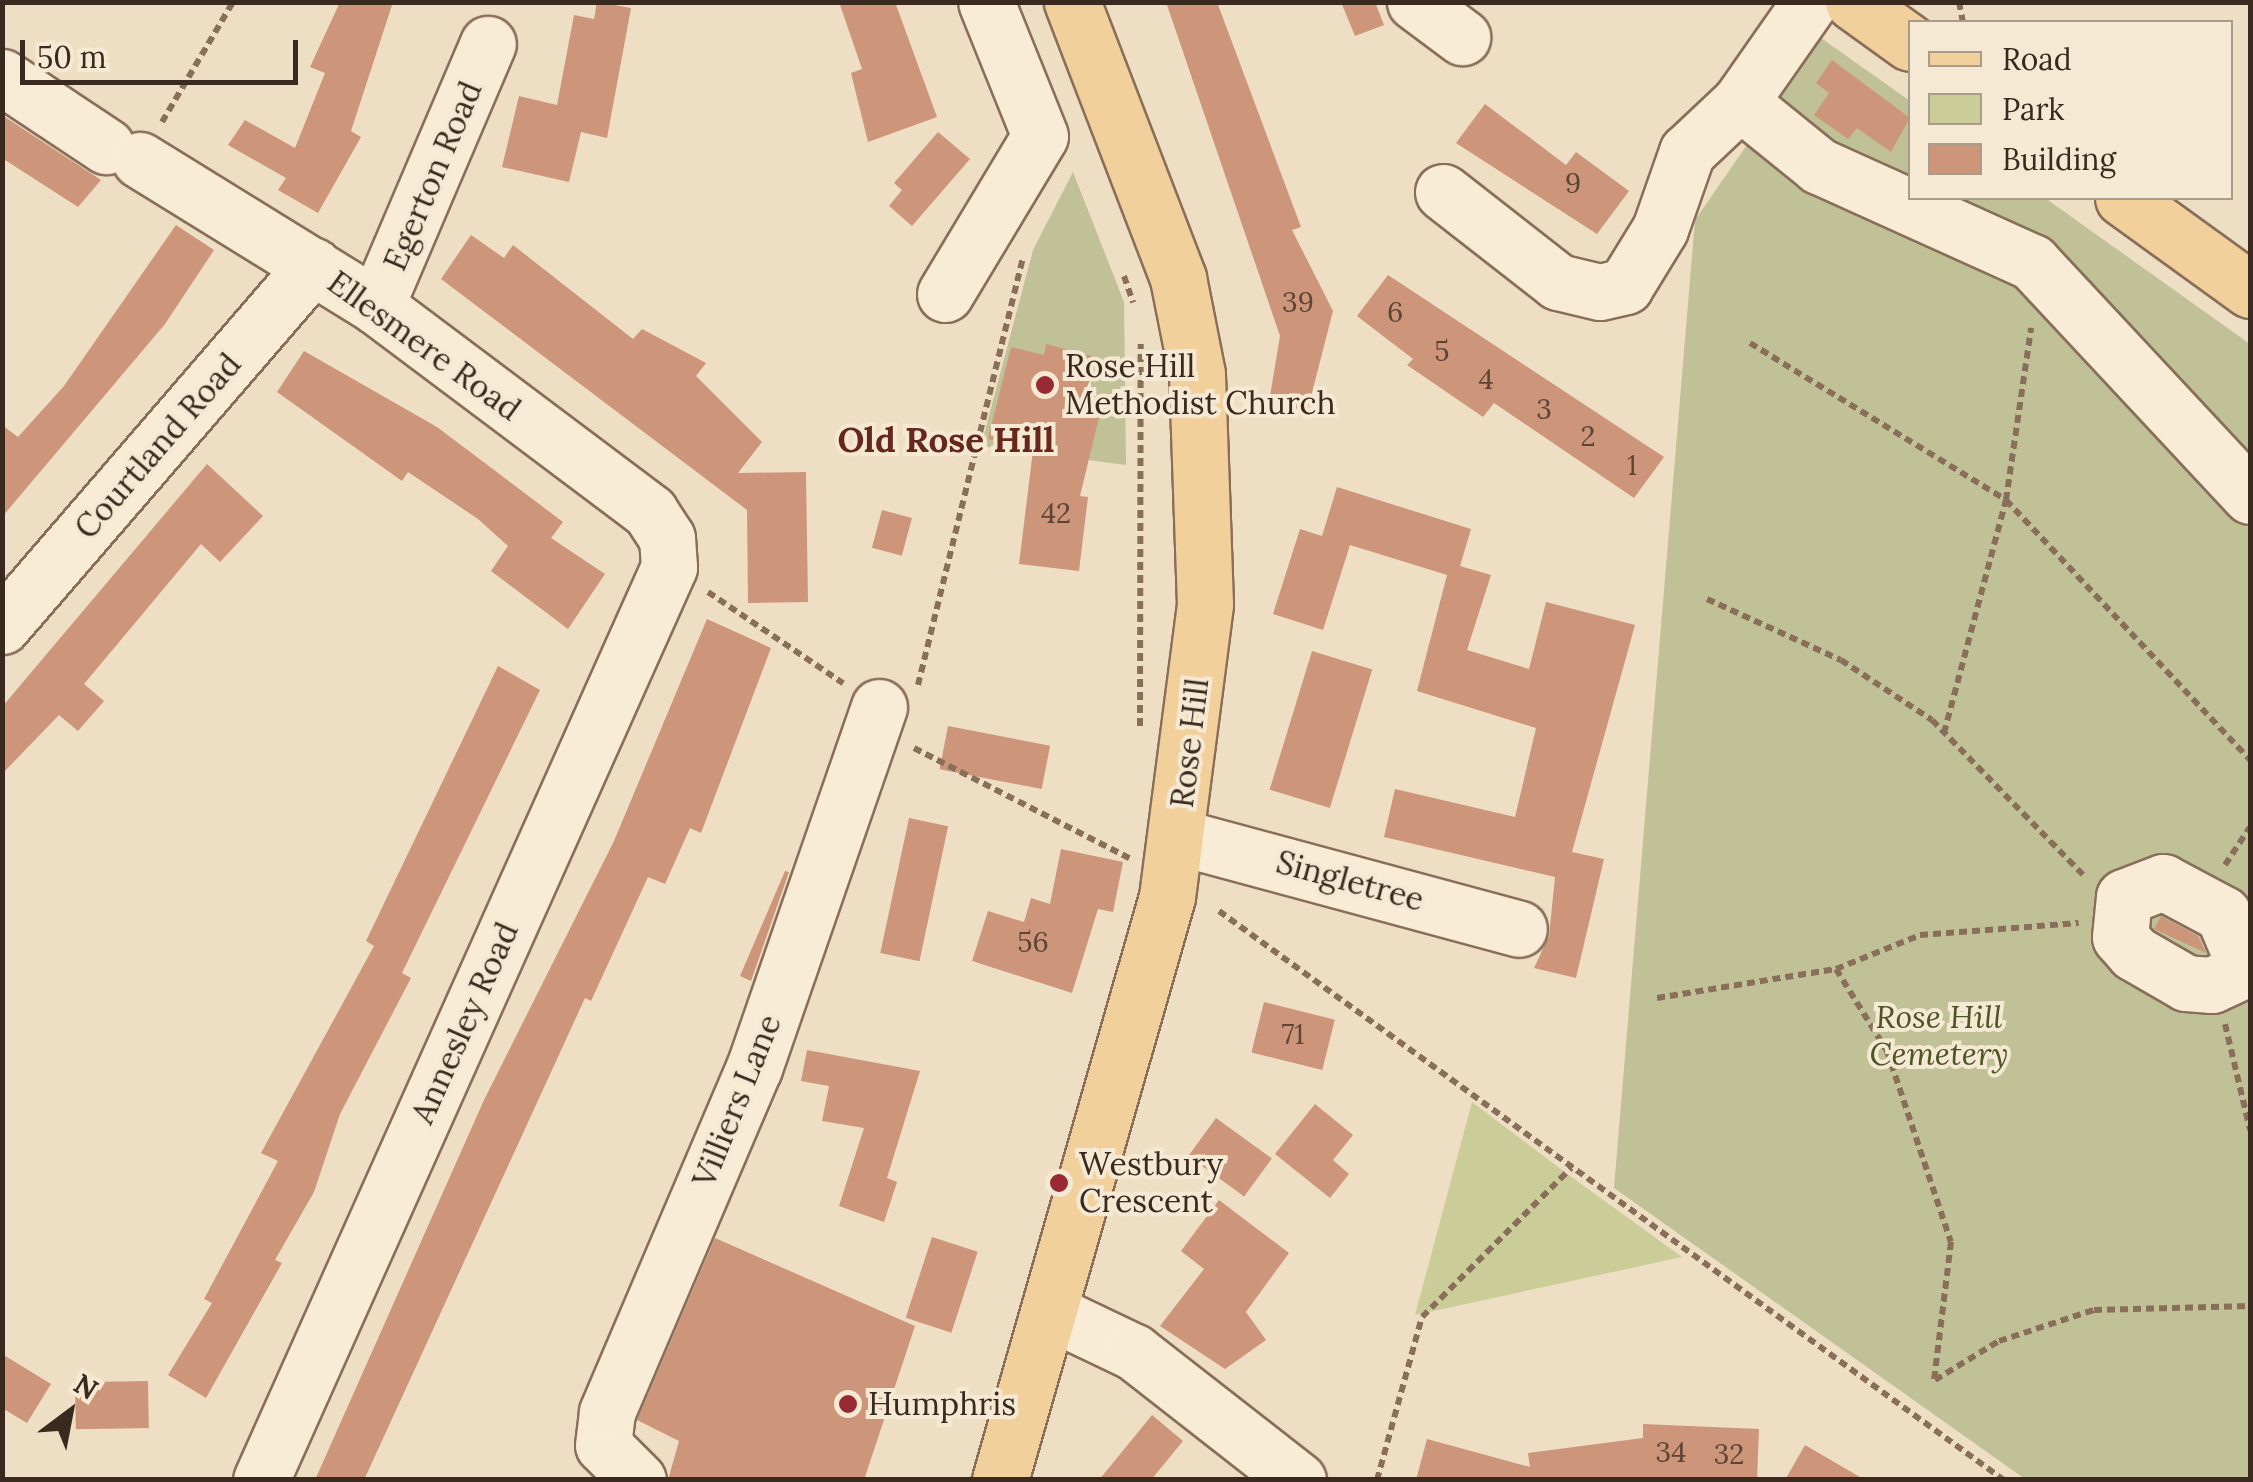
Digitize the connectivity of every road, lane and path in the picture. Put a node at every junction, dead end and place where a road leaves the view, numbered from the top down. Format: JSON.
{"nodes":[{"id":1,"x":233,"y":2,"type":"edge"},
{"id":2,"x":1072,"y":2,"type":"edge"},
{"id":3,"x":1415,"y":2,"type":"edge"},
{"id":4,"x":1810,"y":2,"type":"edge"},
{"id":5,"x":1853,"y":2,"type":"edge"},
{"id":6,"x":993,"y":5,"type":"edge"},
{"id":7,"x":1462,"y":36,"type":"dead end"},
{"id":8,"x":496,"y":42,"type":"dead end"},
{"id":9,"x":1908,"y":43,"type":"edge"},
{"id":10,"x":2,"y":77,"type":"edge"},
{"id":11,"x":1740,"y":102,"type":"junction"},
{"id":12,"x":122,"y":153,"type":"junction"},
{"id":13,"x":1443,"y":192,"type":"dead end"},
{"id":14,"x":2126,"y":200,"type":"edge"},
{"id":15,"x":1028,"y":240,"type":"dead end"},
{"id":16,"x":2032,"y":262,"type":"junction"},
{"id":17,"x":313,"y":266,"type":"junction"},
{"id":18,"x":1120,"y":266,"type":"dead end"},
{"id":19,"x":2250,"y":290,"type":"edge"},
{"id":20,"x":945,"y":294,"type":"dead end"},
{"id":21,"x":376,"y":306,"type":"junction"},
{"id":22,"x":1136,"y":318,"type":"dead end"},
{"id":23,"x":1139,"y":334,"type":"dead end"},
{"id":24,"x":1750,"y":343,"type":"dead end"},
{"id":25,"x":2250,"y":496,"type":"edge"},
{"id":26,"x":2006,"y":500,"type":"junction"},
{"id":27,"x":669,"y":567,"type":"junction"},
{"id":28,"x":1707,"y":600,"type":"dead end"},
{"id":29,"x":2,"y":626,"type":"edge"},
{"id":30,"x":897,"y":700,"type":"junction"},
{"id":31,"x":1141,"y":731,"type":"dead end"},
{"id":32,"x":1944,"y":733,"type":"junction"},
{"id":33,"x":2250,"y":760,"type":"edge"},
{"id":34,"x":1150,"y":847,"type":"junction"},
{"id":35,"x":1130,"y":877,"type":"dead end"},
{"id":36,"x":1219,"y":912,"type":"dead end"},
{"id":37,"x":2119,"y":912,"type":"junction"},
{"id":38,"x":1519,"y":929,"type":"dead end"},
{"id":39,"x":1836,"y":969,"type":"junction"},
{"id":40,"x":2236,"y":976,"type":"edge"},
{"id":41,"x":1657,"y":998,"type":"dead end"},
{"id":42,"x":2250,"y":1130,"type":"edge"},
{"id":43,"x":1571,"y":1168,"type":"junction"},
{"id":44,"x":2250,"y":1306,"type":"edge"},
{"id":45,"x":1050,"y":1312,"type":"junction"},
{"id":46,"x":609,"y":1468,"type":"edge"},
{"id":47,"x":261,"y":1480,"type":"edge"},
{"id":48,"x":1000,"y":1480,"type":"edge"},
{"id":49,"x":1298,"y":1480,"type":"edge"},
{"id":50,"x":1377,"y":1480,"type":"edge"},
{"id":51,"x":2004,"y":1480,"type":"edge"}],
"edges":[{"from":1,"to":12,"type":"path"},
{"from":2,"to":34,"type":"main road","name":"Rose Hill"},
{"from":3,"to":7,"type":"street"},
{"from":4,"to":11,"type":"street"},
{"from":5,"to":9,"type":"main road"},
{"from":6,"to":20,"type":"street"},
{"from":8,"to":21,"type":"street","name":"Egerton Road"},
{"from":10,"to":12,"type":"street","name":"Ellesmere Road"},
{"from":11,"to":13,"type":"street"},
{"from":11,"to":16,"type":"street"},
{"from":12,"to":17,"type":"street","name":"Ellesmere Road"},
{"from":14,"to":19,"type":"main road"},
{"from":15,"to":30,"type":"path"},
{"from":16,"to":25,"type":"street"},
{"from":16,"to":26,"type":"path"},
{"from":17,"to":21,"type":"street","name":"Ellesmere Road"},
{"from":17,"to":29,"type":"street","name":"Courtland Road"},
{"from":18,"to":22,"type":"path"},
{"from":21,"to":27,"type":"street","name":"Ellesmere Road"},
{"from":23,"to":31,"type":"path"},
{"from":24,"to":26,"type":"path"},
{"from":26,"to":32,"type":"path"},
{"from":26,"to":33,"type":"path"},
{"from":27,"to":30,"type":"path"},
{"from":27,"to":47,"type":"street","name":"Annesley Road"},
{"from":28,"to":32,"type":"path"},
{"from":30,"to":34,"type":"path"},
{"from":30,"to":46,"type":"street","name":"Villiers Lane"},
{"from":32,"to":37,"type":"path"},
{"from":34,"to":35,"type":"path"},
{"from":34,"to":38,"type":"street","name":"Singletree"},
{"from":34,"to":45,"type":"main road","name":"Rose Hill"},
{"from":36,"to":43,"type":"path"},
{"from":37,"to":39,"type":"path"},
{"from":37,"to":40,"type":"street"},
{"from":37,"to":40,"type":"street"},
{"from":39,"to":41,"type":"path"},
{"from":39,"to":44,"type":"path"},
{"from":40,"to":42,"type":"path"},
{"from":43,"to":50,"type":"path"},
{"from":43,"to":51,"type":"path"},
{"from":45,"to":48,"type":"main road","name":"Rose Hill"},
{"from":45,"to":49,"type":"street"}]}
